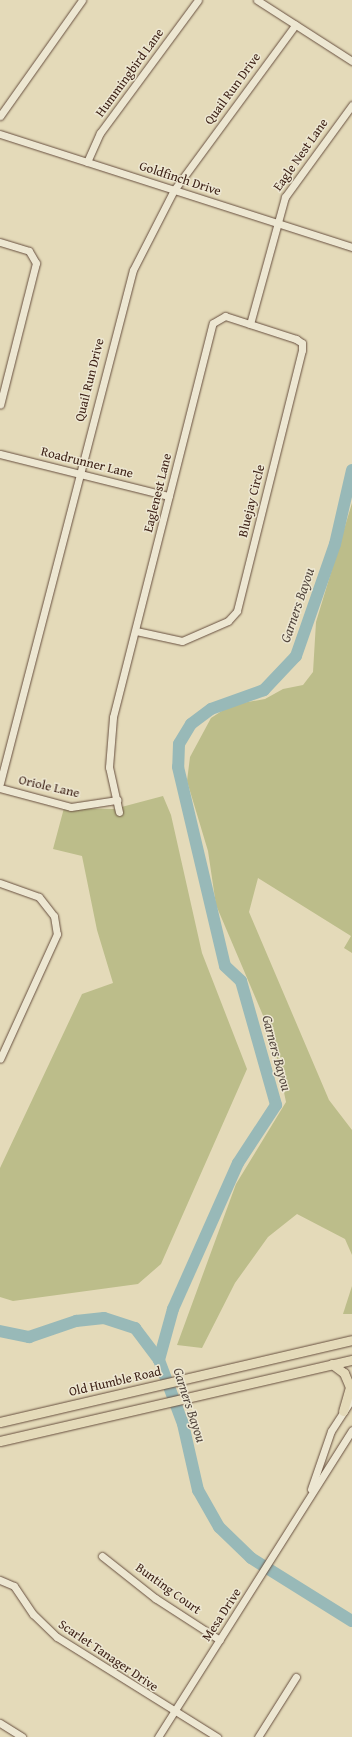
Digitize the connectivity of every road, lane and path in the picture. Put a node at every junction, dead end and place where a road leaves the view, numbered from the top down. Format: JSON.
{"nodes":[{"id":1,"x":82,"y":0,"type":"edge"},
{"id":2,"x":198,"y":0,"type":"edge"},
{"id":3,"x":257,"y":0,"type":"edge"},
{"id":4,"x":295,"y":25,"type":"junction"},
{"id":5,"x":352,"y":61,"type":"edge"},
{"id":6,"x":352,"y":105,"type":"edge"},
{"id":7,"x":0,"y":116,"type":"edge"},
{"id":8,"x":0,"y":134,"type":"edge"},
{"id":9,"x":86,"y":162,"type":"junction"},
{"id":10,"x":174,"y":190,"type":"junction"},
{"id":11,"x":276,"y":223,"type":"junction"},
{"id":12,"x":0,"y":242,"type":"edge"},
{"id":13,"x":352,"y":247,"type":"edge"},
{"id":14,"x":250,"y":324,"type":"junction"},
{"id":15,"x":0,"y":405,"type":"edge"},
{"id":16,"x":0,"y":454,"type":"edge"},
{"id":17,"x":79,"y":473,"type":"junction"},
{"id":18,"x":169,"y":496,"type":"junction"},
{"id":19,"x":136,"y":631,"type":"junction"},
{"id":20,"x":0,"y":783,"type":"edge"},
{"id":21,"x":0,"y":788,"type":"edge"},
{"id":22,"x":117,"y":800,"type":"junction"},
{"id":23,"x":119,"y":812,"type":"dead end"},
{"id":24,"x":0,"y":883,"type":"edge"},
{"id":25,"x":0,"y":1059,"type":"edge"},
{"id":26,"x":352,"y":1339,"type":"edge"},
{"id":27,"x":352,"y":1360,"type":"edge"},
{"id":28,"x":332,"y":1364,"type":"junction"},
{"id":29,"x":352,"y":1399,"type":"edge"},
{"id":30,"x":343,"y":1411,"type":"junction"},
{"id":31,"x":24,"y":1417,"type":"junction"},
{"id":32,"x":0,"y":1422,"type":"edge"},
{"id":33,"x":352,"y":1430,"type":"edge"},
{"id":34,"x":28,"y":1434,"type":"junction"},
{"id":35,"x":0,"y":1441,"type":"edge"},
{"id":36,"x":305,"y":1506,"type":"junction"},
{"id":37,"x":102,"y":1556,"type":"dead end"},
{"id":38,"x":0,"y":1580,"type":"edge"},
{"id":39,"x":220,"y":1640,"type":"junction"},
{"id":40,"x":296,"y":1677,"type":"dead end"},
{"id":41,"x":173,"y":1713,"type":"junction"},
{"id":42,"x":0,"y":1723,"type":"edge"},
{"id":43,"x":22,"y":1737,"type":"edge"},
{"id":44,"x":158,"y":1737,"type":"edge"},
{"id":45,"x":217,"y":1737,"type":"edge"},
{"id":46,"x":258,"y":1737,"type":"edge"}],
"edges":[{"from":1,"to":7,"type":"street"},
{"from":2,"to":9,"type":"street","name":"Hummingbird Lane"},
{"from":3,"to":4,"type":"street"},
{"from":4,"to":5,"type":"street"},
{"from":4,"to":10,"type":"street","name":"Quail Run Drive"},
{"from":6,"to":11,"type":"street","name":"Eagle Nest Lane"},
{"from":8,"to":9,"type":"street","name":"Goldfinch Drive"},
{"from":9,"to":10,"type":"street","name":"Goldfinch Drive"},
{"from":10,"to":11,"type":"street","name":"Goldfinch Drive"},
{"from":10,"to":17,"type":"street","name":"Quail Run Drive"},
{"from":11,"to":13,"type":"street","name":"Goldfinch Drive"},
{"from":11,"to":14,"type":"street"},
{"from":12,"to":15,"type":"street"},
{"from":14,"to":18,"type":"street","name":"Eaglenest Lane"},
{"from":14,"to":19,"type":"street","name":"Bluejay Circle"},
{"from":16,"to":17,"type":"street","name":"Roadrunner Lane"},
{"from":17,"to":18,"type":"street","name":"Roadrunner Lane"},
{"from":17,"to":20,"type":"street","name":"Quail Run Drive"},
{"from":18,"to":19,"type":"street","name":"Eaglenest Lane"},
{"from":19,"to":22,"type":"street","name":"Eaglenest Lane"},
{"from":21,"to":22,"type":"street","name":"Oriole Lane"},
{"from":22,"to":23,"type":"street","name":"Eaglenest Lane"},
{"from":24,"to":25,"type":"street"},
{"from":26,"to":31,"type":"main road","name":"Old Humble Road"},
{"from":27,"to":28,"type":"main road"},
{"from":28,"to":30,"type":"main road"},
{"from":28,"to":34,"type":"main road"},
{"from":29,"to":30,"type":"street","name":"Mesa Drive"},
{"from":30,"to":36,"type":"street","name":"Mesa Drive"},
{"from":31,"to":32,"type":"main road","name":"Old Humble Road"},
{"from":31,"to":34,"type":"main road"},
{"from":33,"to":36,"type":"street","name":"Mesa Drive"},
{"from":34,"to":35,"type":"main road"},
{"from":36,"to":39,"type":"street","name":"Mesa Drive"},
{"from":37,"to":39,"type":"street","name":"Bunting Court"},
{"from":38,"to":41,"type":"street","name":"Scarlet Tanager Drive"},
{"from":39,"to":41,"type":"street","name":"Mesa Drive"},
{"from":40,"to":46,"type":"street"},
{"from":41,"to":44,"type":"street","name":"Mesa Drive"},
{"from":41,"to":45,"type":"street","name":"Scarlet Tanager Drive"},
{"from":42,"to":43,"type":"street"}]}
